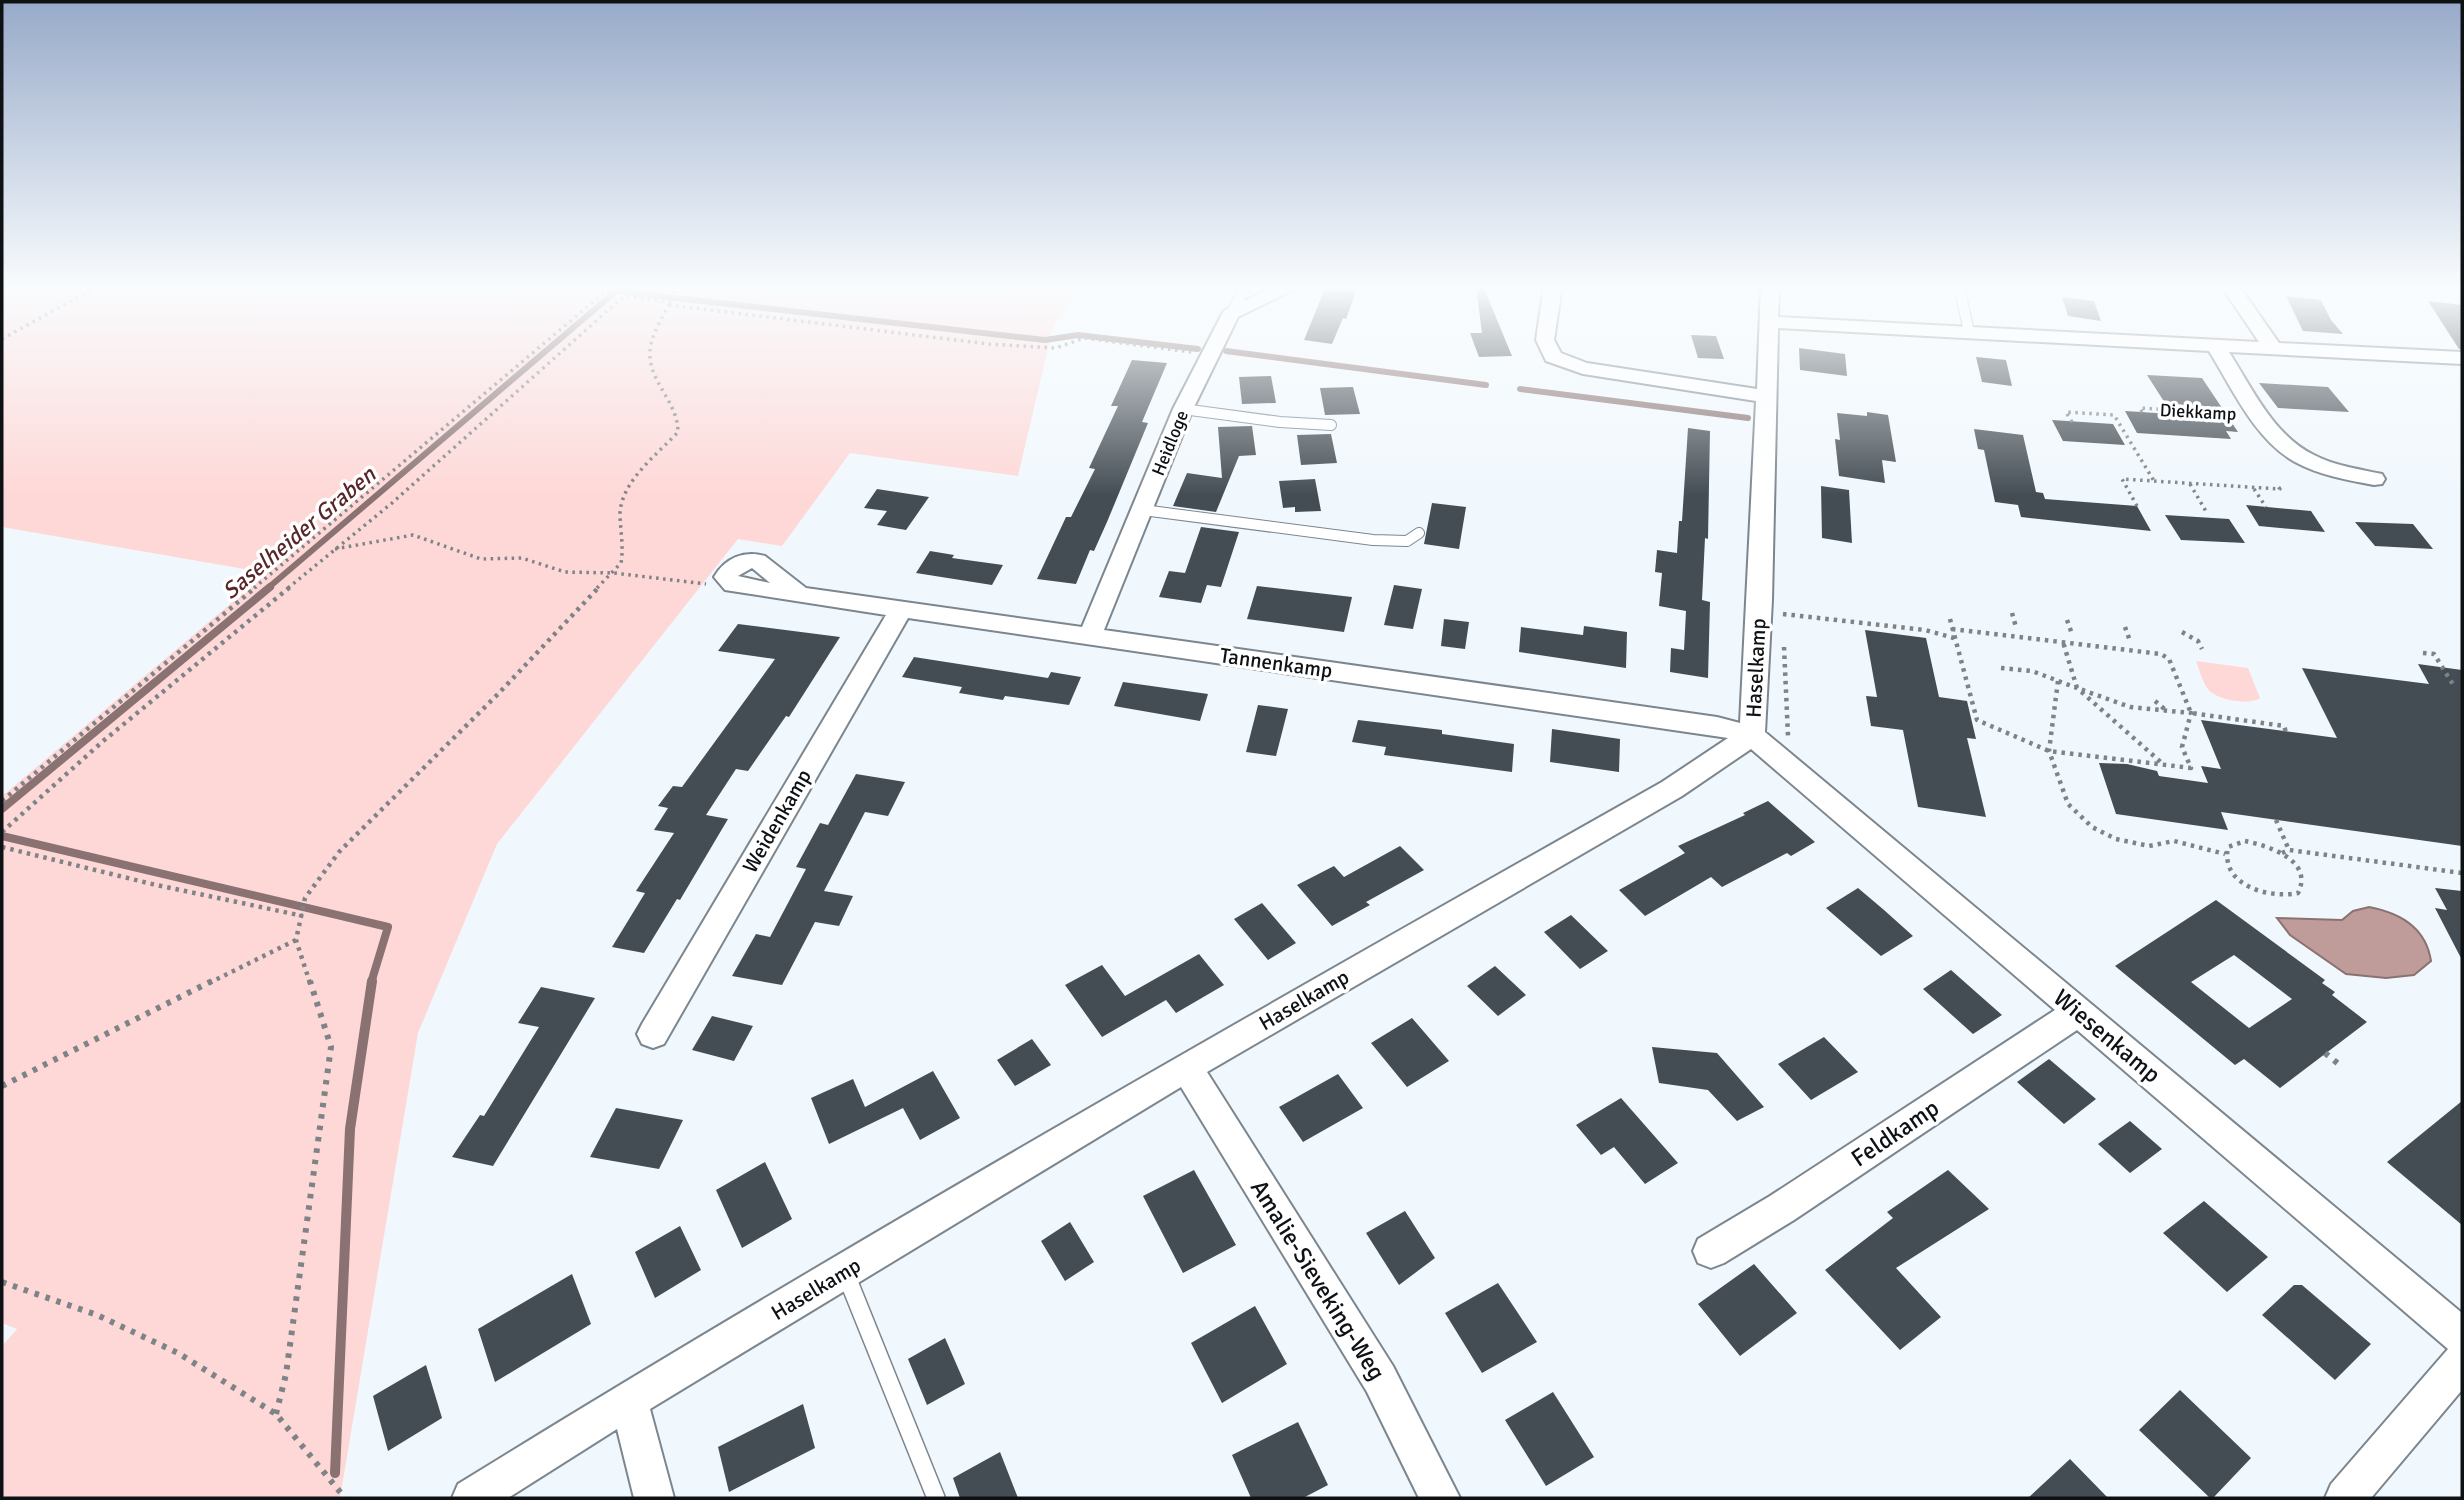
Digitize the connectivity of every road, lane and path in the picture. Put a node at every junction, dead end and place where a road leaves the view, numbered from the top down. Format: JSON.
{"nodes":[{"id":1,"x":529,"y":356,"type":"edge"},
{"id":2,"x":557,"y":356,"type":"edge"},
{"id":3,"x":650,"y":356,"type":"edge"},
{"id":4,"x":1209,"y":356,"type":"edge"},
{"id":5,"x":1553,"y":356,"type":"edge"},
{"id":6,"x":1767,"y":356,"type":"edge"},
{"id":7,"x":2222,"y":356,"type":"edge"},
{"id":8,"x":2424,"y":356,"type":"edge"},
{"id":9,"x":2462,"y":358,"type":"edge"},
{"id":10,"x":1765,"y":397,"type":"junction"},
{"id":11,"x":1183,"y":409,"type":"junction"},
{"id":12,"x":2143,"y":412,"type":"dead end"},
{"id":13,"x":2261,"y":415,"type":"junction"},
{"id":14,"x":2072,"y":422,"type":"dead end"},
{"id":15,"x":1331,"y":425,"type":"dead end"},
{"id":16,"x":2374,"y":479,"type":"dead end"},
{"id":17,"x":2154,"y":481,"type":"junction"},
{"id":18,"x":2189,"y":484,"type":"junction"},
{"id":19,"x":2277,"y":485,"type":"dead end"},
{"id":20,"x":2253,"y":488,"type":"junction"},
{"id":21,"x":2137,"y":506,"type":"dead end"},
{"id":22,"x":2266,"y":507,"type":"dead end"},
{"id":23,"x":1143,"y":510,"type":"junction"},
{"id":24,"x":2207,"y":513,"type":"dead end"},
{"id":25,"x":1419,"y":533,"type":"dead end"},
{"id":26,"x":334,"y":550,"type":"junction"},
{"id":27,"x":614,"y":573,"type":"junction"},
{"id":28,"x":726,"y":576,"type":"joint"},
{"id":29,"x":1782,"y":603,"type":"dead end"},
{"id":30,"x":901,"y":609,"type":"junction"},
{"id":31,"x":2012,"y":613,"type":"dead end"},
{"id":32,"x":1783,"y":614,"type":"junction"},
{"id":33,"x":1950,"y":619,"type":"dead end"},
{"id":34,"x":2067,"y":620,"type":"dead end"},
{"id":35,"x":1783,"y":627,"type":"dead end"},
{"id":36,"x":2016,"y":627,"type":"dead end"},
{"id":37,"x":2125,"y":627,"type":"dead end"},
{"id":38,"x":1952,"y":629,"type":"junction"},
{"id":39,"x":2182,"y":632,"type":"dead end"},
{"id":40,"x":2072,"y":634,"type":"dead end"},
{"id":41,"x":1090,"y":636,"type":"junction"},
{"id":42,"x":1784,"y":639,"type":"dead end"},
{"id":43,"x":1955,"y":639,"type":"junction"},
{"id":44,"x":2130,"y":640,"type":"dead end"},
{"id":45,"x":2063,"y":642,"type":"junction"},
{"id":46,"x":2202,"y":649,"type":"dead end"},
{"id":47,"x":2423,"y":653,"type":"dead end"},
{"id":48,"x":2001,"y":668,"type":"dead end"},
{"id":49,"x":2058,"y":681,"type":"junction"},
{"id":50,"x":2454,"y":686,"type":"dead end"},
{"id":51,"x":2077,"y":688,"type":"junction"},
{"id":52,"x":2155,"y":701,"type":"dead end"},
{"id":53,"x":2168,"y":711,"type":"junction"},
{"id":54,"x":2191,"y":713,"type":"junction"},
{"id":55,"x":2287,"y":732,"type":"dead end"},
{"id":56,"x":1752,"y":735,"type":"junction"},
{"id":57,"x":1788,"y":740,"type":"dead end"},
{"id":58,"x":2049,"y":751,"type":"junction"},
{"id":59,"x":2164,"y":765,"type":"junction"},
{"id":60,"x":2181,"y":767,"type":"junction"},
{"id":61,"x":2183,"y":774,"type":"dead end"},
{"id":62,"x":2,"y":801,"type":"edge"},
{"id":63,"x":2276,"y":820,"type":"dead end"},
{"id":64,"x":2,"y":832,"type":"edge"},
{"id":65,"x":2,"y":847,"type":"edge"},
{"id":66,"x":2289,"y":850,"type":"junction"},
{"id":67,"x":2282,"y":853,"type":"junction"},
{"id":68,"x":2225,"y":854,"type":"junction"},
{"id":69,"x":2462,"y":873,"type":"edge"},
{"id":70,"x":303,"y":916,"type":"junction"},
{"id":71,"x":296,"y":940,"type":"junction"},
{"id":72,"x":2078,"y":1012,"type":"junction"},
{"id":73,"x":653,"y":1034,"type":"dead end"},
{"id":74,"x":2325,"y":1053,"type":"dead end"},
{"id":75,"x":2341,"y":1066,"type":"dead end"},
{"id":76,"x":1186,"y":1067,"type":"junction"},
{"id":77,"x":2,"y":1086,"type":"edge"},
{"id":78,"x":1711,"y":1251,"type":"dead end"},
{"id":79,"x":845,"y":1272,"type":"junction"},
{"id":80,"x":2,"y":1282,"type":"edge"},
{"id":81,"x":2462,"y":1337,"type":"edge"},
{"id":82,"x":2462,"y":1361,"type":"edge"},
{"id":83,"x":629,"y":1400,"type":"junction"},
{"id":84,"x":276,"y":1414,"type":"junction"},
{"id":85,"x":345,"y":1498,"type":"edge"},
{"id":86,"x":472,"y":1498,"type":"edge"},
{"id":87,"x":654,"y":1498,"type":"edge"},
{"id":88,"x":936,"y":1498,"type":"edge"},
{"id":89,"x":1440,"y":1498,"type":"edge"},
{"id":90,"x":2345,"y":1498,"type":"edge"}],
"edges":[{"from":1,"to":62,"type":"path"},
{"from":2,"to":26,"type":"path"},
{"from":3,"to":27,"type":"path"},
{"from":4,"to":11,"type":"street","name":"Heidloge"},
{"from":5,"to":10,"type":"street"},
{"from":6,"to":10,"type":"street","name":"Haselkamp"},
{"from":7,"to":13,"type":"street","name":"Diekkamp"},
{"from":8,"to":9,"type":"street"},
{"from":10,"to":56,"type":"street","name":"Haselkamp"},
{"from":11,"to":15,"type":"lane"},
{"from":11,"to":23,"type":"street","name":"Heidloge"},
{"from":12,"to":13,"type":"path","name":"Diekkamp"},
{"from":13,"to":16,"type":"street","name":"Diekkamp"},
{"from":14,"to":17,"type":"path"},
{"from":17,"to":18,"type":"path"},
{"from":17,"to":21,"type":"path"},
{"from":18,"to":20,"type":"path"},
{"from":18,"to":24,"type":"path"},
{"from":19,"to":20,"type":"path"},
{"from":20,"to":22,"type":"path"},
{"from":23,"to":25,"type":"lane"},
{"from":23,"to":41,"type":"street","name":"Heidloge"},
{"from":26,"to":27,"type":"path"},
{"from":26,"to":64,"type":"path"},
{"from":27,"to":28,"type":"path"},
{"from":27,"to":70,"type":"path"},
{"from":28,"to":30,"type":"street","name":"Tannenkamp"},
{"from":29,"to":32,"type":"path"},
{"from":30,"to":41,"type":"street","name":"Tannenkamp"},
{"from":30,"to":73,"type":"street","name":"Weidenkamp"},
{"from":31,"to":36,"type":"path"},
{"from":32,"to":35,"type":"path"},
{"from":32,"to":43,"type":"path"},
{"from":33,"to":38,"type":"path"},
{"from":34,"to":40,"type":"path"},
{"from":37,"to":44,"type":"path"},
{"from":38,"to":43,"type":"path"},
{"from":38,"to":45,"type":"path"},
{"from":39,"to":46,"type":"path"},
{"from":41,"to":56,"type":"street","name":"Tannenkamp"},
{"from":42,"to":57,"type":"path"},
{"from":43,"to":58,"type":"path"},
{"from":45,"to":51,"type":"path"},
{"from":45,"to":54,"type":"path"},
{"from":47,"to":50,"type":"path"},
{"from":48,"to":49,"type":"path"},
{"from":49,"to":51,"type":"path"},
{"from":49,"to":58,"type":"path"},
{"from":51,"to":53,"type":"path"},
{"from":51,"to":59,"type":"path"},
{"from":52,"to":53,"type":"path"},
{"from":53,"to":54,"type":"path"},
{"from":54,"to":55,"type":"path"},
{"from":54,"to":60,"type":"path"},
{"from":56,"to":72,"type":"street","name":"Wiesenkamp"},
{"from":56,"to":76,"type":"street","name":"Haselkamp"},
{"from":58,"to":59,"type":"path"},
{"from":58,"to":68,"type":"path"},
{"from":59,"to":60,"type":"path"},
{"from":60,"to":61,"type":"path"},
{"from":63,"to":66,"type":"path"},
{"from":65,"to":70,"type":"path"},
{"from":66,"to":67,"type":"path"},
{"from":66,"to":69,"type":"path"},
{"from":67,"to":68,"type":"path"},
{"from":67,"to":68,"type":"path"},
{"from":70,"to":71,"type":"path"},
{"from":71,"to":77,"type":"path"},
{"from":71,"to":84,"type":"path"},
{"from":72,"to":78,"type":"street","name":"Feldkamp"},
{"from":72,"to":81,"type":"street","name":"Wiesenkamp"},
{"from":74,"to":75,"type":"path"},
{"from":76,"to":79,"type":"street","name":"Haselkamp"},
{"from":76,"to":89,"type":"street","name":"Amalie-Sieveking-Weg"},
{"from":79,"to":83,"type":"street","name":"Haselkamp"},
{"from":79,"to":88,"type":"lane"},
{"from":80,"to":84,"type":"path"},
{"from":82,"to":90,"type":"street"},
{"from":83,"to":86,"type":"street","name":"Haselkamp"},
{"from":83,"to":87,"type":"street"},
{"from":84,"to":85,"type":"path"}]}
